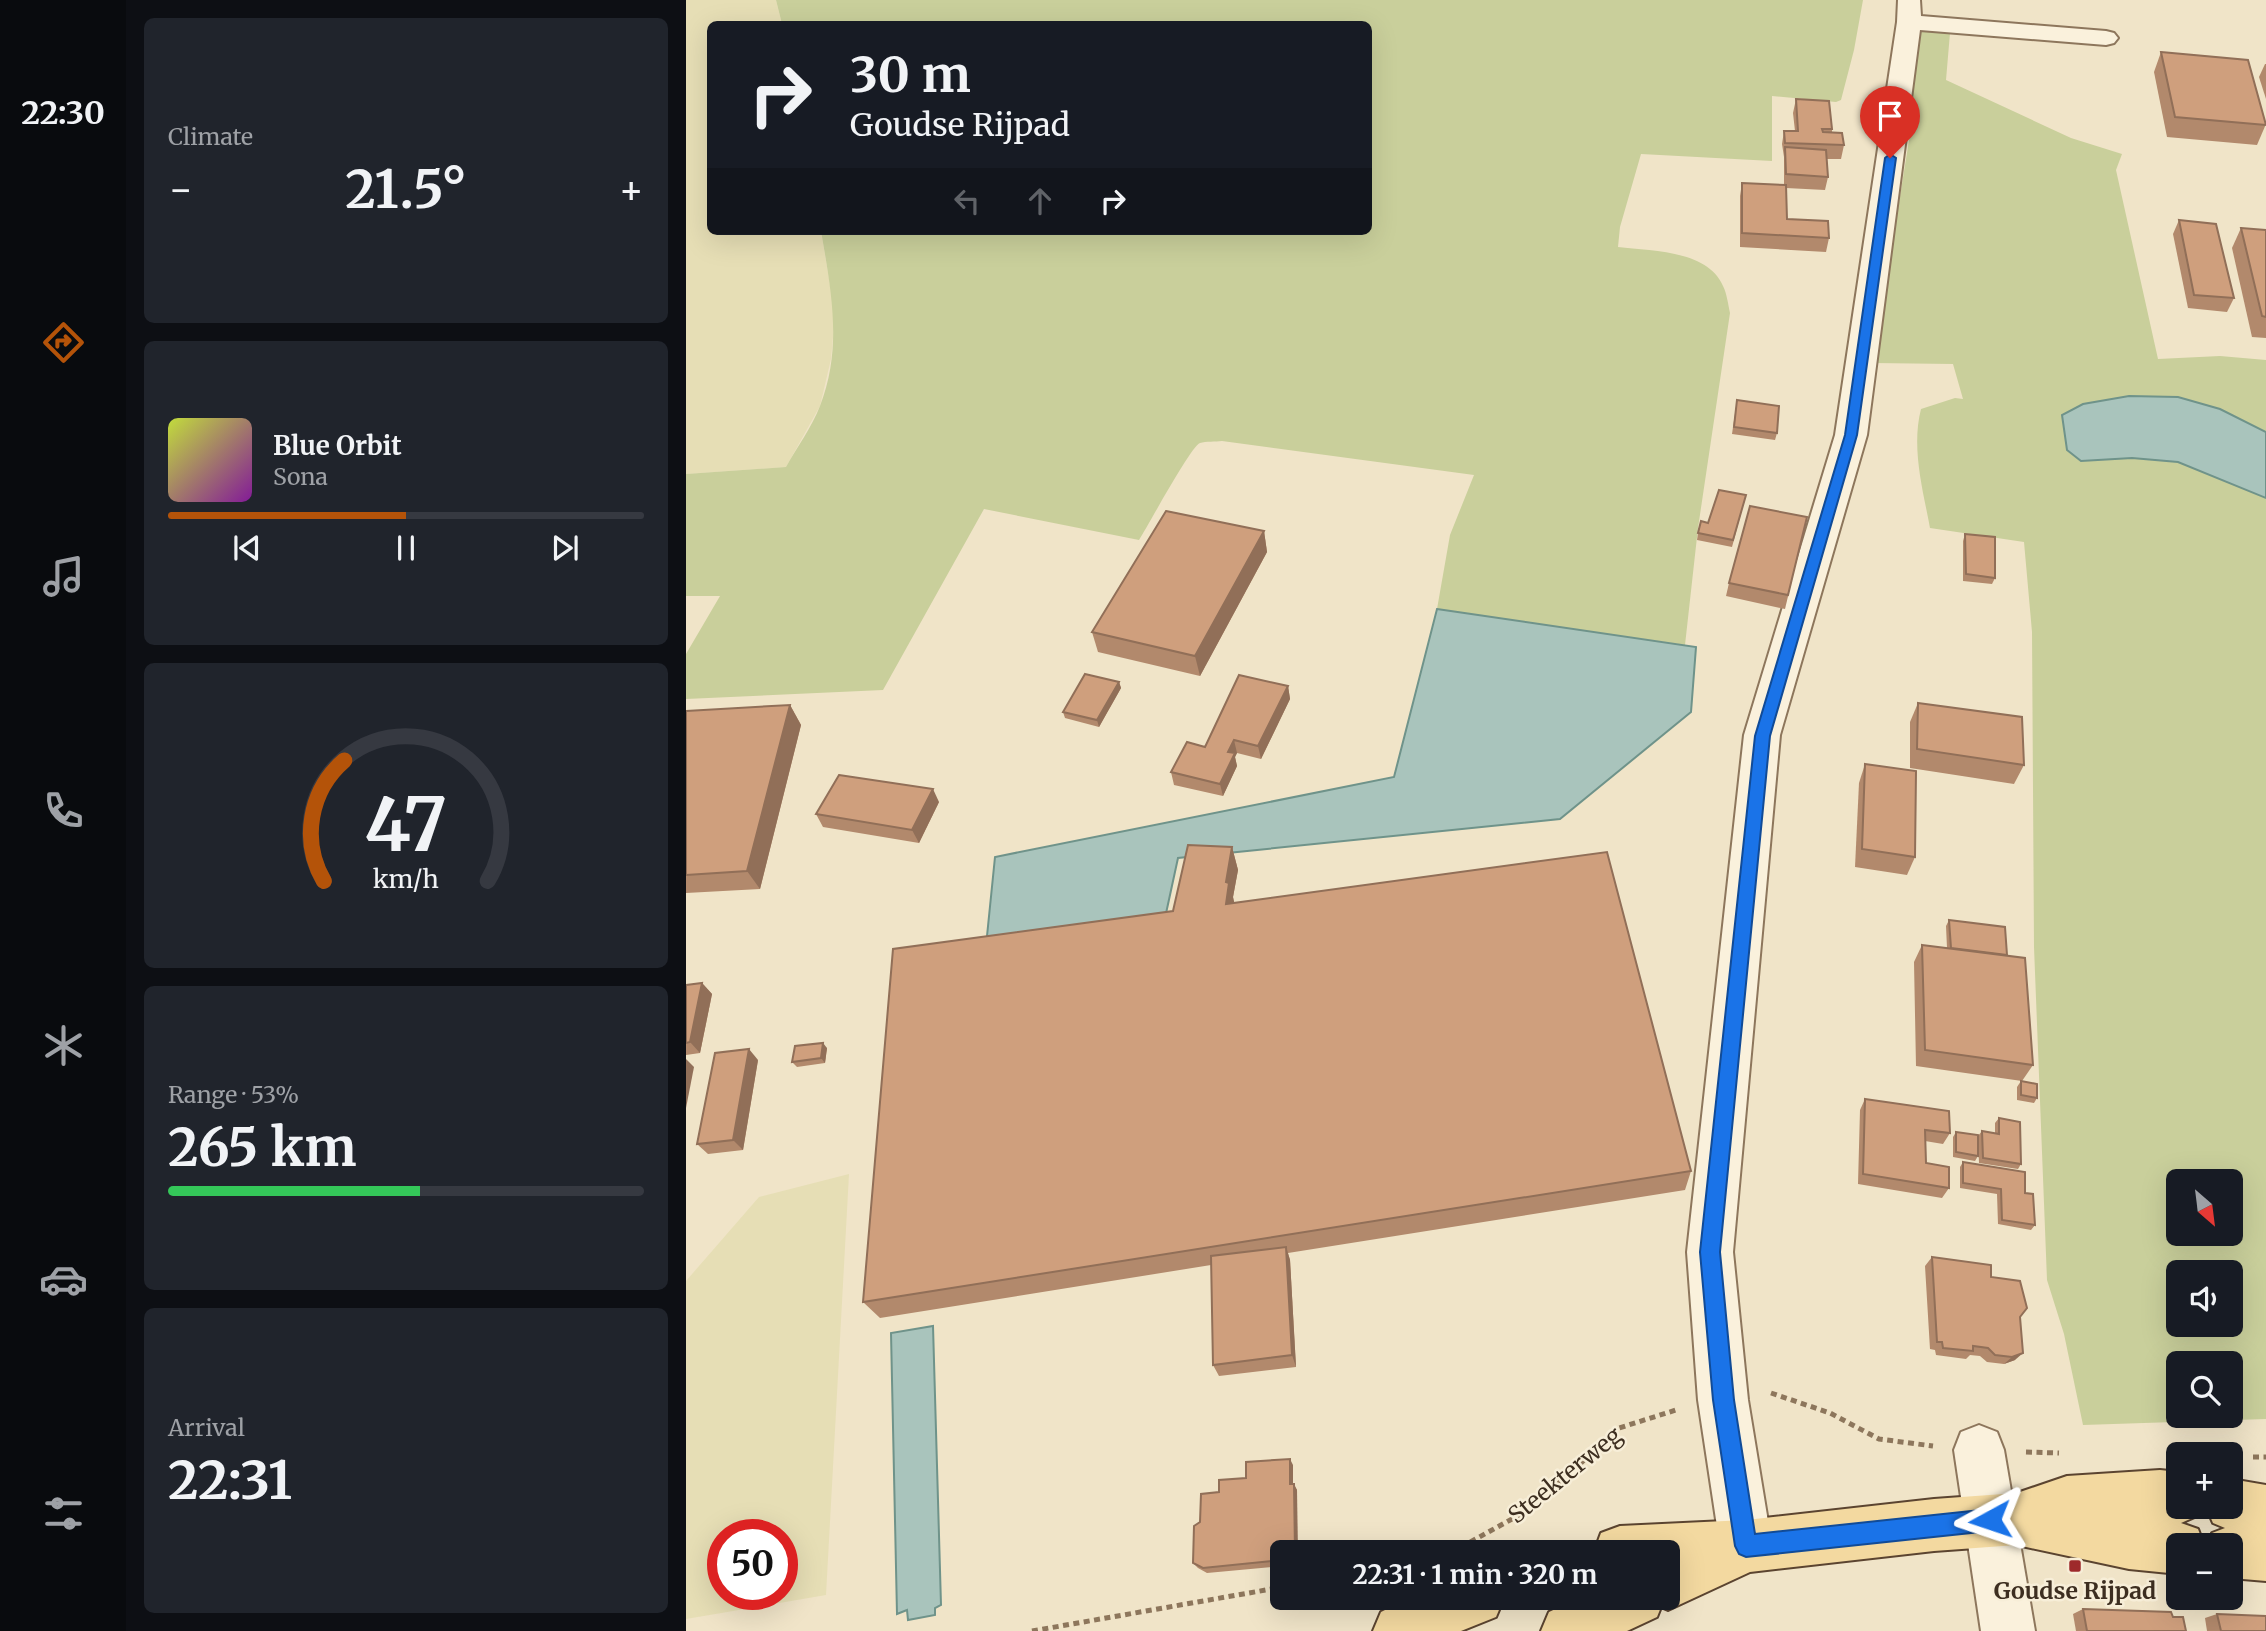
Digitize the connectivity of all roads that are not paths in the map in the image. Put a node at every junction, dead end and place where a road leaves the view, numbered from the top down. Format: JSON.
{"nodes":[{"id":1,"x":1909,"y":11,"type":"edge"},
{"id":2,"x":2106,"y":38,"type":"dead end"},
{"id":3,"x":1979,"y":1450,"type":"dead end"},
{"id":4,"x":2166,"y":1497,"type":"edge"},
{"id":5,"x":2243,"y":1507,"type":"edge"},
{"id":6,"x":2266,"y":1511,"type":"edge"},
{"id":7,"x":2004,"y":1519,"type":"junction"},
{"id":8,"x":1746,"y":1546,"type":"junction"},
{"id":9,"x":2166,"y":1547,"type":"edge"},
{"id":10,"x":1680,"y":1548,"type":"edge"},
{"id":11,"x":2243,"y":1553,"type":"edge"},
{"id":12,"x":2266,"y":1555,"type":"edge"},
{"id":13,"x":1680,"y":1577,"type":"edge"},
{"id":14,"x":1446,"y":1610,"type":"edge"},
{"id":15,"x":1613,"y":1610,"type":"edge"},
{"id":16,"x":1400,"y":1631,"type":"edge"},
{"id":17,"x":1568,"y":1631,"type":"edge"},
{"id":18,"x":2008,"y":1631,"type":"edge"}],
"edges":[{"from":1,"to":2,"type":"street"},
{"from":1,"to":8,"type":"street"},
{"from":3,"to":7,"type":"street"},
{"from":4,"to":7,"type":"main road"},
{"from":5,"to":6,"type":"main road"},
{"from":7,"to":8,"type":"main road"},
{"from":7,"to":9,"type":"main road"},
{"from":7,"to":18,"type":"street"},
{"from":8,"to":10,"type":"main road"},
{"from":8,"to":13,"type":"main road"},
{"from":11,"to":12,"type":"main road"},
{"from":14,"to":16,"type":"main road"},
{"from":15,"to":17,"type":"main road"}]}
